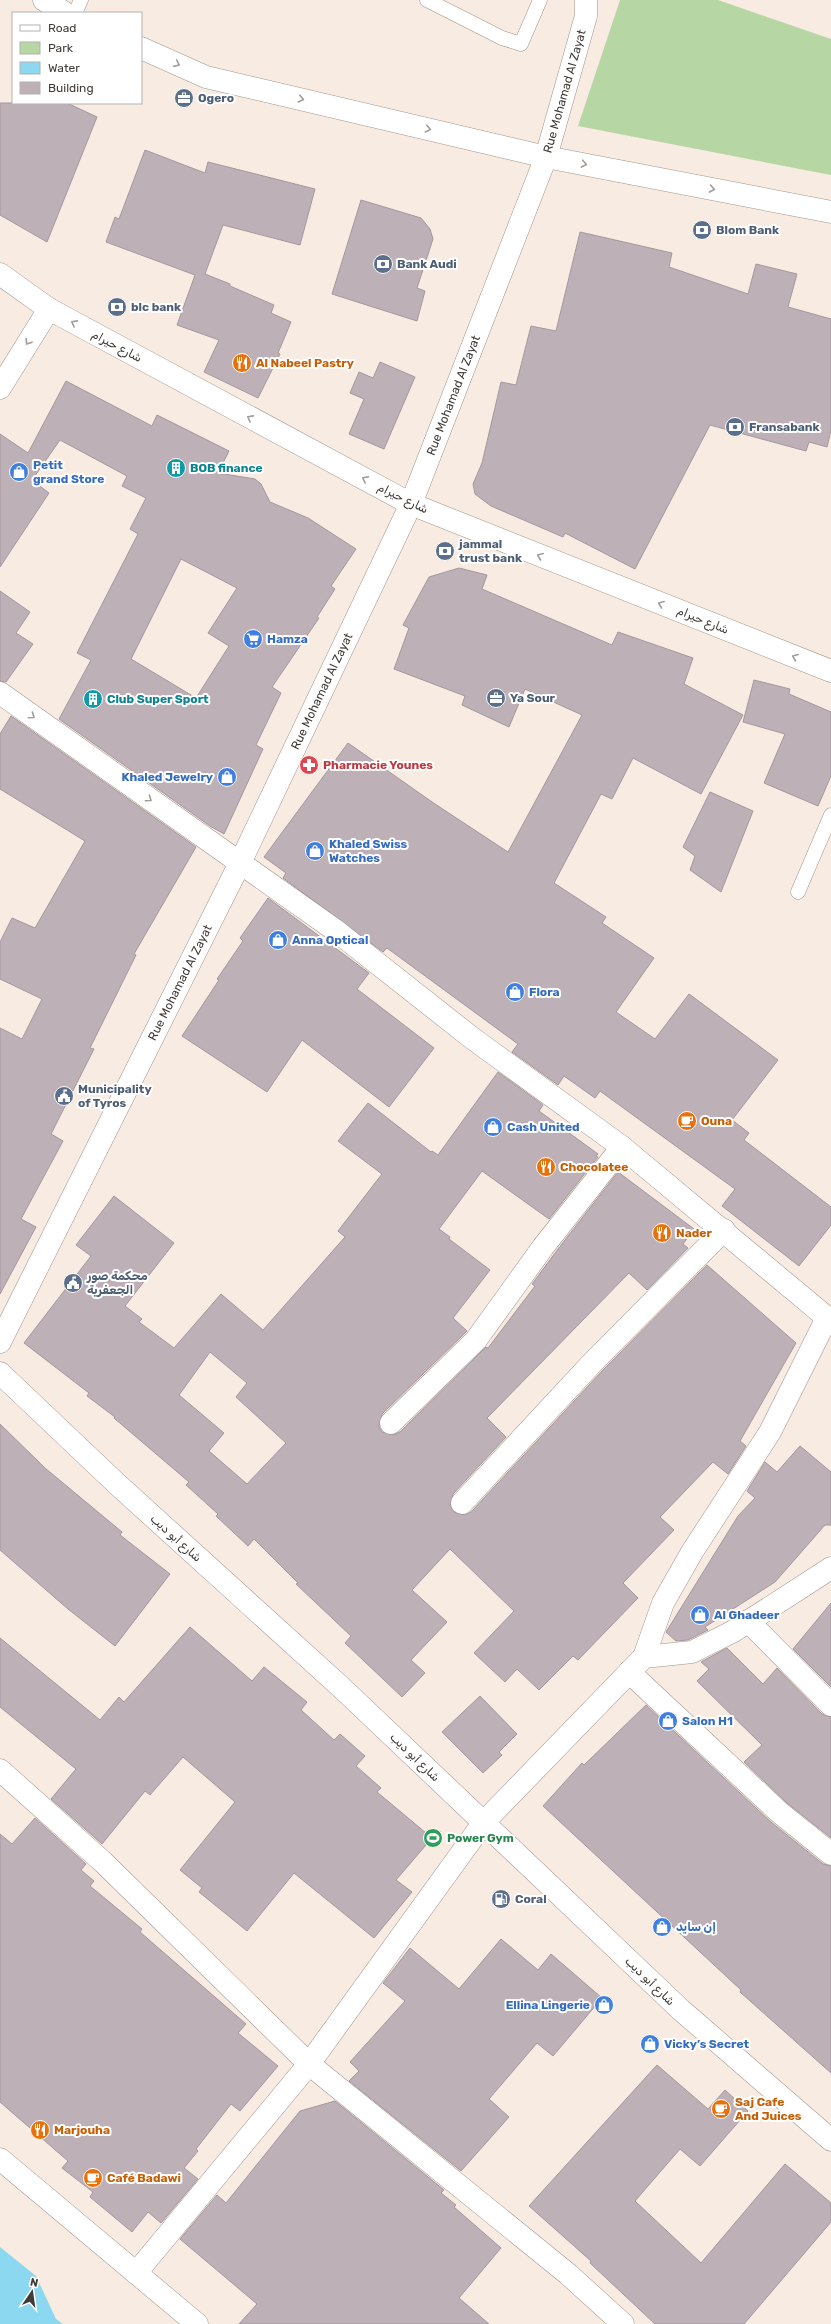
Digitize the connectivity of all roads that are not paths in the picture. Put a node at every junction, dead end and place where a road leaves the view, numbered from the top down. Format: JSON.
{"nodes":[{"id":1,"x":44,"y":0,"type":"edge"},
{"id":2,"x":81,"y":0,"type":"edge"},
{"id":3,"x":427,"y":0,"type":"edge"},
{"id":4,"x":540,"y":0,"type":"edge"},
{"id":5,"x":590,"y":5,"type":"edge"},
{"id":6,"x":63,"y":12,"type":"edge"},
{"id":7,"x":75,"y":12,"type":"edge"},
{"id":8,"x":142,"y":48,"type":"edge"},
{"id":9,"x":546,"y":157,"type":"junction"},
{"id":10,"x":831,"y":212,"type":"edge"},
{"id":11,"x":0,"y":274,"type":"edge"},
{"id":12,"x":49,"y":309,"type":"junction"},
{"id":13,"x":0,"y":388,"type":"edge"},
{"id":14,"x":411,"y":504,"type":"junction"},
{"id":15,"x":831,"y":671,"type":"edge"},
{"id":16,"x":0,"y":693,"type":"edge"},
{"id":17,"x":831,"y":815,"type":"edge"},
{"id":18,"x":240,"y":863,"type":"junction"},
{"id":19,"x":798,"y":892,"type":"dead end"},
{"id":20,"x":622,"y":1147,"type":"junction"},
{"id":21,"x":724,"y":1230,"type":"junction"},
{"id":22,"x":829,"y":1320,"type":"edge"},
{"id":23,"x":0,"y":1342,"type":"edge"},
{"id":24,"x":0,"y":1372,"type":"edge"},
{"id":25,"x":391,"y":1423,"type":"dead end"},
{"id":26,"x":462,"y":1503,"type":"dead end"},
{"id":27,"x":831,"y":1568,"type":"edge"},
{"id":28,"x":748,"y":1622,"type":"junction"},
{"id":29,"x":637,"y":1665,"type":"junction"},
{"id":30,"x":831,"y":1705,"type":"edge"},
{"id":31,"x":0,"y":1770,"type":"edge"},
{"id":32,"x":484,"y":1822,"type":"junction"},
{"id":33,"x":831,"y":1854,"type":"edge"},
{"id":34,"x":309,"y":2064,"type":"junction"},
{"id":35,"x":831,"y":2140,"type":"edge"},
{"id":36,"x":0,"y":2159,"type":"edge"},
{"id":37,"x":136,"y":2273,"type":"junction"},
{"id":38,"x":197,"y":2324,"type":"edge"},
{"id":39,"x":623,"y":2324,"type":"edge"}],
"edges":[{"from":1,"to":6,"type":"street"},
{"from":2,"to":7,"type":"lane"},
{"from":3,"to":4,"type":"lane"},
{"from":5,"to":9,"type":"street","name":"Rue Mohamad Al Zayat"},
{"from":8,"to":9,"type":"street","one_way":true},
{"from":9,"to":10,"type":"street","one_way":true},
{"from":9,"to":14,"type":"street","name":"Rue Mohamad Al Zayat"},
{"from":11,"to":12,"type":"street","name":"شارع حيرام"},
{"from":12,"to":13,"type":"street","one_way":true},
{"from":14,"to":12,"type":"street","name":"شارع حيرام","one_way":true},
{"from":15,"to":14,"type":"street","name":"شارع حيرام","one_way":true},
{"from":14,"to":18,"type":"street","name":"Rue Mohamad Al Zayat"},
{"from":16,"to":18,"type":"street","one_way":true},
{"from":17,"to":19,"type":"lane"},
{"from":18,"to":20,"type":"street"},
{"from":18,"to":23,"type":"street","name":"Rue Mohamad Al Zayat"},
{"from":20,"to":21,"type":"street"},
{"from":20,"to":25,"type":"street"},
{"from":21,"to":22,"type":"street"},
{"from":21,"to":26,"type":"street"},
{"from":22,"to":29,"type":"street"},
{"from":24,"to":32,"type":"street","name":"شارع أبو ديب"},
{"from":27,"to":28,"type":"street"},
{"from":28,"to":29,"type":"street"},
{"from":28,"to":30,"type":"street"},
{"from":29,"to":32,"type":"street"},
{"from":29,"to":33,"type":"street"},
{"from":31,"to":34,"type":"street"},
{"from":32,"to":34,"type":"street"},
{"from":32,"to":35,"type":"street","name":"شارع أبو ديب"},
{"from":34,"to":37,"type":"street"},
{"from":34,"to":39,"type":"street"},
{"from":36,"to":37,"type":"street"},
{"from":37,"to":38,"type":"street"}]}
